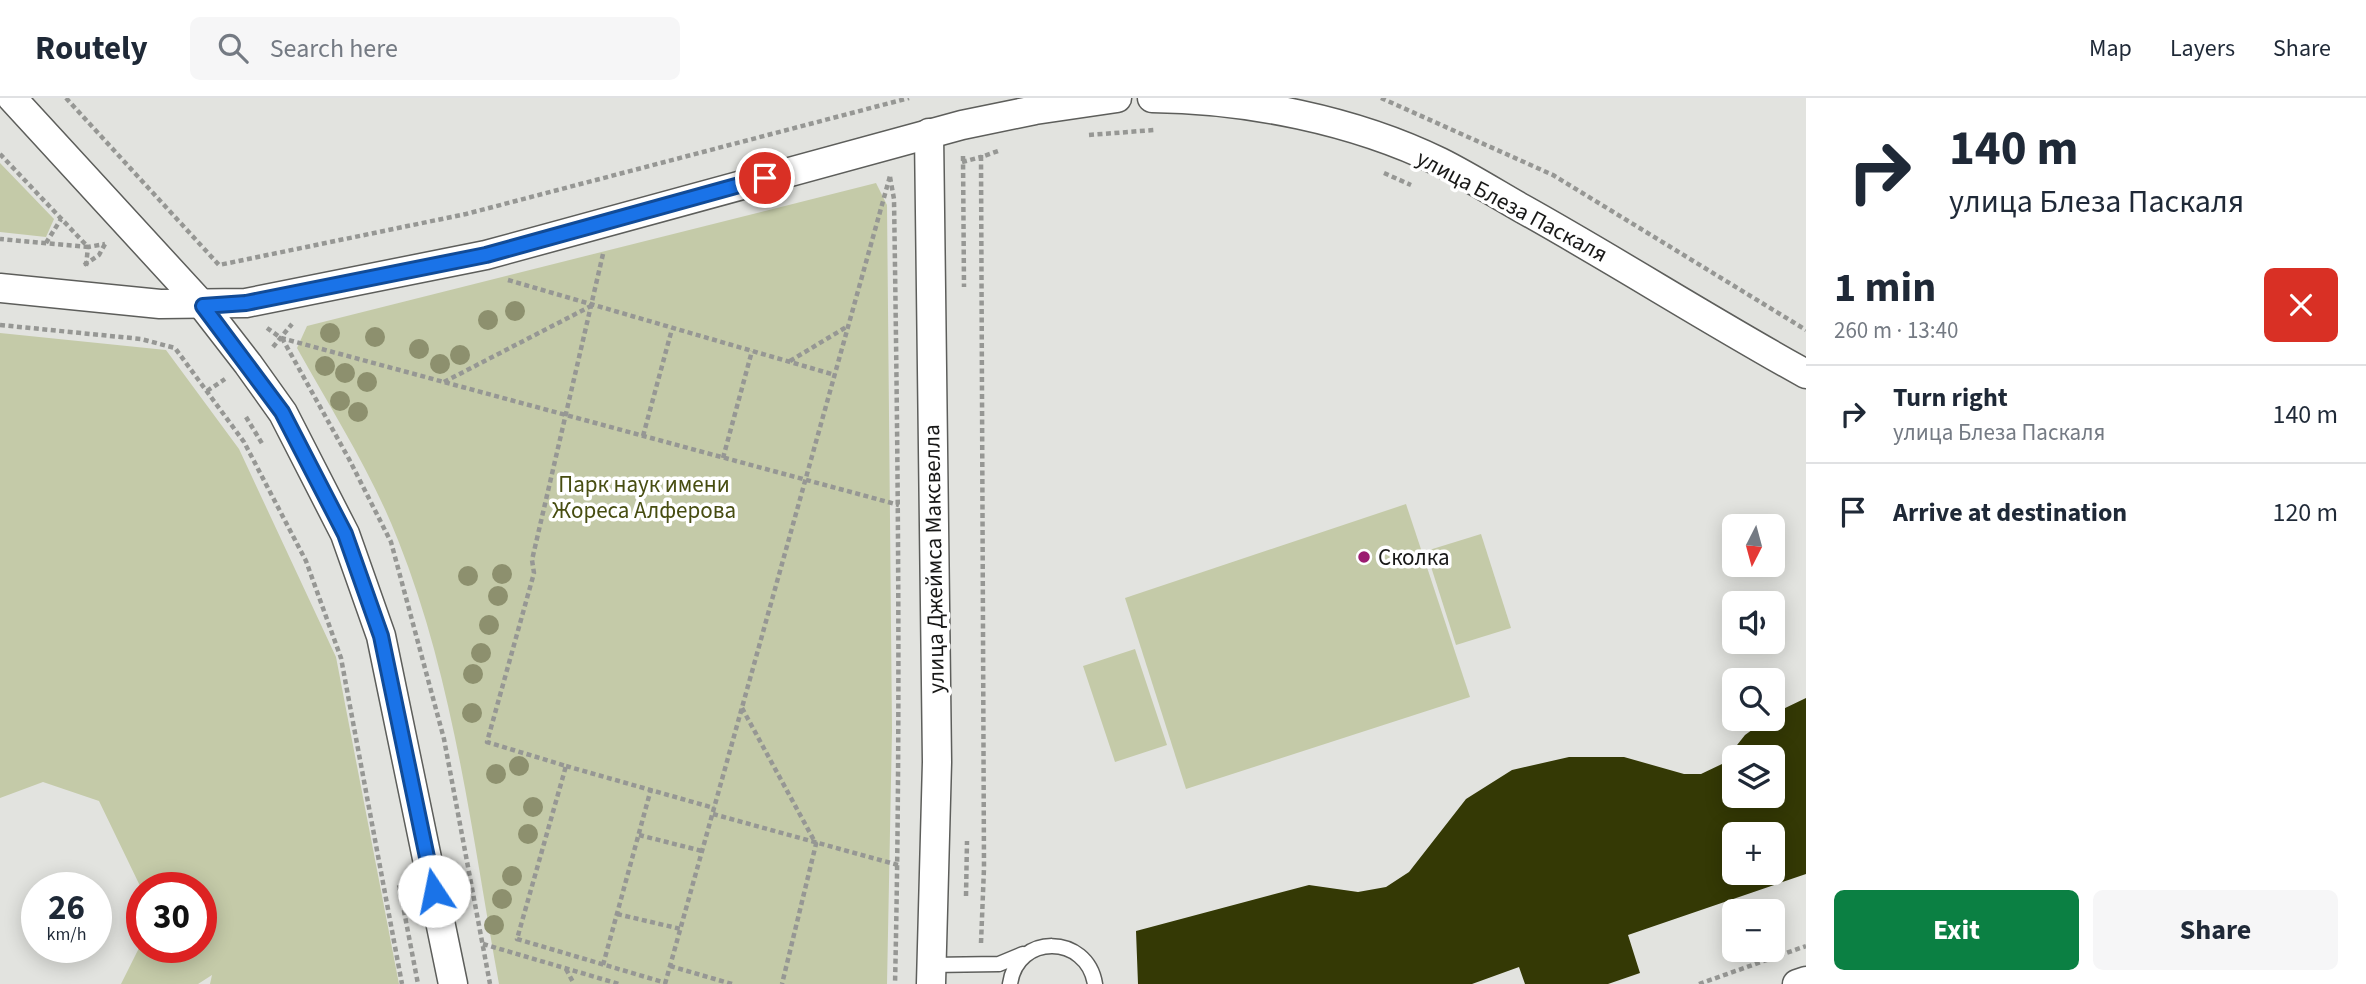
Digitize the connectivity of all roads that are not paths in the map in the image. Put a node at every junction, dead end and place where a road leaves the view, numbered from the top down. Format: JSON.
{"nodes":[{"id":1,"x":12,"y":98,"type":"edge"},
{"id":2,"x":1117,"y":98,"type":"edge"},
{"id":3,"x":1152,"y":98,"type":"edge"},
{"id":4,"x":929,"y":133,"type":"junction"},
{"id":5,"x":0,"y":288,"type":"edge"},
{"id":6,"x":203,"y":306,"type":"junction"},
{"id":7,"x":1806,"y":374,"type":"edge"},
{"id":8,"x":1027,"y":953,"type":"junction"},
{"id":9,"x":931,"y":974,"type":"edge"},
{"id":10,"x":1806,"y":981,"type":"edge"},
{"id":11,"x":453,"y":984,"type":"edge"},
{"id":12,"x":1010,"y":984,"type":"edge"},
{"id":13,"x":1095,"y":984,"type":"edge"},
{"id":14,"x":1797,"y":984,"type":"edge"}],
"edges":[{"from":1,"to":6,"type":"street"},
{"from":2,"to":4,"type":"street"},
{"from":3,"to":7,"type":"street","name":"улица Блеза Паскаля"},
{"from":4,"to":6,"type":"street"},
{"from":4,"to":9,"type":"street","name":"улица Джеймса Максвелла"},
{"from":5,"to":6,"type":"street"},
{"from":6,"to":11,"type":"street"},
{"from":8,"to":9,"type":"lane"},
{"from":8,"to":12,"type":"lane"},
{"from":8,"to":13,"type":"lane"},
{"from":10,"to":14,"type":"street"}]}
